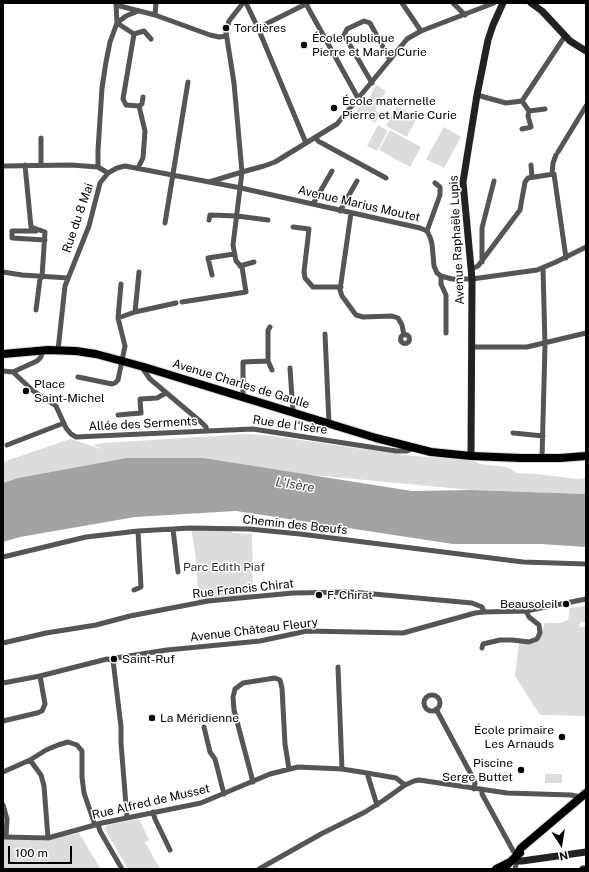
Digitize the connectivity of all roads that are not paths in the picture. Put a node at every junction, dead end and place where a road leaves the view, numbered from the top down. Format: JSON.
{"nodes":[{"id":1,"x":156,"y":3,"type":"edge"},
{"id":2,"x":243,"y":3,"type":"edge"},
{"id":3,"x":246,"y":3,"type":"edge"},
{"id":4,"x":307,"y":3,"type":"edge"},
{"id":5,"x":402,"y":3,"type":"edge"},
{"id":6,"x":452,"y":3,"type":"edge"},
{"id":7,"x":494,"y":3,"type":"edge"},
{"id":8,"x":503,"y":3,"type":"edge"},
{"id":9,"x":531,"y":3,"type":"edge"},
{"id":10,"x":116,"y":4,"type":"edge"},
{"id":11,"x":138,"y":11,"type":"junction"},
{"id":12,"x":154,"y":15,"type":"junction"},
{"id":13,"x":465,"y":15,"type":"junction"},
{"id":14,"x":117,"y":23,"type":"junction"},
{"id":15,"x":258,"y":28,"type":"junction"},
{"id":16,"x":421,"y":32,"type":"junction"},
{"id":17,"x":134,"y":34,"type":"junction"},
{"id":18,"x":226,"y":36,"type":"junction"},
{"id":19,"x":565,"y":36,"type":"junction"},
{"id":20,"x":151,"y":39,"type":"dead end"},
{"id":21,"x":586,"y":51,"type":"edge"},
{"id":22,"x":390,"y":60,"type":"junction"},
{"id":23,"x":188,"y":82,"type":"dead end"},
{"id":24,"x":372,"y":83,"type":"junction"},
{"id":25,"x":477,"y":95,"type":"junction"},
{"id":26,"x":143,"y":97,"type":"dead end"},
{"id":27,"x":358,"y":98,"type":"junction"},
{"id":28,"x":522,"y":101,"type":"junction"},
{"id":29,"x":139,"y":106,"type":"junction"},
{"id":30,"x":586,"y":106,"type":"edge"},
{"id":31,"x":546,"y":109,"type":"dead end"},
{"id":32,"x":529,"y":111,"type":"junction"},
{"id":33,"x":522,"y":129,"type":"dead end"},
{"id":34,"x":316,"y":137,"type":"junction"},
{"id":35,"x":41,"y":138,"type":"dead end"},
{"id":36,"x":306,"y":142,"type":"junction"},
{"id":37,"x":41,"y":164,"type":"junction"},
{"id":38,"x":25,"y":165,"type":"junction"},
{"id":39,"x":531,"y":165,"type":"dead end"},
{"id":40,"x":3,"y":166,"type":"edge"},
{"id":41,"x":98,"y":167,"type":"junction"},
{"id":42,"x":138,"y":168,"type":"junction"},
{"id":43,"x":332,"y":171,"type":"dead end"},
{"id":44,"x":242,"y":172,"type":"junction"},
{"id":45,"x":108,"y":173,"type":"junction"},
{"id":46,"x":552,"y":174,"type":"junction"},
{"id":47,"x":173,"y":175,"type":"junction"},
{"id":48,"x":532,"y":177,"type":"junction"},
{"id":49,"x":386,"y":178,"type":"dead end"},
{"id":50,"x":357,"y":181,"type":"dead end"},
{"id":51,"x":494,"y":181,"type":"dead end"},
{"id":52,"x":208,"y":182,"type":"junction"},
{"id":53,"x":435,"y":183,"type":"dead end"},
{"id":54,"x":241,"y":188,"type":"junction"},
{"id":55,"x":313,"y":204,"type":"junction"},
{"id":56,"x":340,"y":210,"type":"junction"},
{"id":57,"x":351,"y":213,"type":"junction"},
{"id":58,"x":237,"y":216,"type":"junction"},
{"id":59,"x":210,"y":220,"type":"dead end"},
{"id":60,"x":268,"y":220,"type":"dead end"},
{"id":61,"x":165,"y":223,"type":"dead end"},
{"id":62,"x":293,"y":227,"type":"dead end"},
{"id":63,"x":40,"y":230,"type":"junction"},
{"id":64,"x":427,"y":231,"type":"junction"},
{"id":65,"x":45,"y":240,"type":"junction"},
{"id":66,"x":586,"y":247,"type":"edge"},
{"id":67,"x":234,"y":254,"type":"junction"},
{"id":68,"x":566,"y":258,"type":"junction"},
{"id":69,"x":254,"y":262,"type":"dead end"},
{"id":70,"x":482,"y":262,"type":"junction"},
{"id":71,"x":240,"y":266,"type":"junction"},
{"id":72,"x":543,"y":268,"type":"junction"},
{"id":73,"x":471,"y":269,"type":"junction"},
{"id":74,"x":3,"y":272,"type":"edge"},
{"id":75,"x":138,"y":272,"type":"dead end"},
{"id":76,"x":212,"y":275,"type":"dead end"},
{"id":77,"x":441,"y":276,"type":"junction"},
{"id":78,"x":42,"y":277,"type":"junction"},
{"id":79,"x":68,"y":278,"type":"junction"},
{"id":80,"x":472,"y":279,"type":"junction"},
{"id":81,"x":121,"y":284,"type":"dead end"},
{"id":82,"x":341,"y":287,"type":"junction"},
{"id":83,"x":36,"y":310,"type":"dead end"},
{"id":84,"x":135,"y":312,"type":"junction"},
{"id":85,"x":118,"y":318,"type":"junction"},
{"id":86,"x":270,"y":327,"type":"dead end"},
{"id":87,"x":446,"y":333,"type":"dead end"},
{"id":88,"x":586,"y":333,"type":"edge"},
{"id":89,"x":325,"y":334,"type":"dead end"},
{"id":90,"x":404,"y":335,"type":"dead end"},
{"id":91,"x":545,"y":343,"type":"junction"},
{"id":92,"x":472,"y":347,"type":"junction"},
{"id":93,"x":42,"y":350,"type":"junction"},
{"id":94,"x":58,"y":350,"type":"junction"},
{"id":95,"x":3,"y":354,"type":"edge"},
{"id":96,"x":122,"y":360,"type":"junction"},
{"id":97,"x":268,"y":361,"type":"junction"},
{"id":98,"x":144,"y":367,"type":"junction"},
{"id":99,"x":290,"y":368,"type":"dead end"},
{"id":100,"x":272,"y":370,"type":"dead end"},
{"id":101,"x":3,"y":371,"type":"edge"},
{"id":102,"x":14,"y":372,"type":"junction"},
{"id":103,"x":78,"y":377,"type":"dead end"},
{"id":104,"x":166,"y":393,"type":"junction"},
{"id":105,"x":243,"y":397,"type":"junction"},
{"id":106,"x":293,"y":412,"type":"junction"},
{"id":107,"x":118,"y":414,"type":"dead end"},
{"id":108,"x":64,"y":423,"type":"junction"},
{"id":109,"x":329,"y":424,"type":"junction"},
{"id":110,"x":207,"y":431,"type":"junction"},
{"id":111,"x":513,"y":433,"type":"dead end"},
{"id":112,"x":543,"y":436,"type":"junction"},
{"id":113,"x":7,"y":445,"type":"dead end"},
{"id":114,"x":414,"y":448,"type":"junction"},
{"id":115,"x":471,"y":456,"type":"junction"},
{"id":116,"x":586,"y":456,"type":"edge"},
{"id":117,"x":542,"y":458,"type":"junction"},
{"id":118,"x":173,"y":529,"type":"junction"},
{"id":119,"x":138,"y":531,"type":"junction"},
{"id":120,"x":3,"y":557,"type":"edge"},
{"id":121,"x":586,"y":564,"type":"edge"},
{"id":122,"x":178,"y":572,"type":"dead end"},
{"id":123,"x":134,"y":590,"type":"dead end"},
{"id":124,"x":586,"y":599,"type":"edge"},
{"id":125,"x":526,"y":611,"type":"junction"},
{"id":126,"x":484,"y":612,"type":"junction"},
{"id":127,"x":3,"y":643,"type":"edge"},
{"id":128,"x":482,"y":648,"type":"dead end"},
{"id":129,"x":113,"y":660,"type":"junction"},
{"id":130,"x":338,"y":668,"type":"dead end"},
{"id":131,"x":40,"y":676,"type":"junction"},
{"id":132,"x":3,"y":683,"type":"edge"},
{"id":133,"x":436,"y":709,"type":"dead end"},
{"id":134,"x":3,"y":721,"type":"edge"},
{"id":135,"x":204,"y":727,"type":"dead end"},
{"id":136,"x":30,"y":760,"type":"junction"},
{"id":137,"x":290,"y":769,"type":"junction"},
{"id":138,"x":342,"y":769,"type":"junction"},
{"id":139,"x":3,"y":772,"type":"edge"},
{"id":140,"x":367,"y":773,"type":"junction"},
{"id":141,"x":253,"y":782,"type":"junction"},
{"id":142,"x":405,"y":785,"type":"junction"},
{"id":143,"x":474,"y":789,"type":"junction"},
{"id":144,"x":482,"y":791,"type":"junction"},
{"id":145,"x":224,"y":794,"type":"junction"},
{"id":146,"x":585,"y":794,"type":"edge"},
{"id":147,"x":3,"y":805,"type":"edge"},
{"id":148,"x":376,"y":805,"type":"junction"},
{"id":149,"x":154,"y":812,"type":"junction"},
{"id":150,"x":127,"y":818,"type":"junction"},
{"id":151,"x":96,"y":825,"type":"junction"},
{"id":152,"x":5,"y":837,"type":"edge"},
{"id":153,"x":48,"y":838,"type":"junction"},
{"id":154,"x":170,"y":850,"type":"dead end"},
{"id":155,"x":586,"y":852,"type":"edge"},
{"id":156,"x":513,"y":864,"type":"edge"},
{"id":157,"x":122,"y":869,"type":"edge"},
{"id":158,"x":259,"y":869,"type":"edge"},
{"id":159,"x":496,"y":869,"type":"edge"}],
"edges":[{"from":1,"to":12,"type":"street"},
{"from":2,"to":18,"type":"street"},
{"from":3,"to":15,"type":"street"},
{"from":4,"to":15,"type":"street"},
{"from":4,"to":27,"type":"street"},
{"from":5,"to":16,"type":"street"},
{"from":6,"to":13,"type":"street"},
{"from":7,"to":13,"type":"street"},
{"from":8,"to":25,"type":"street","name":"Avenue Raphaële Lupis"},
{"from":9,"to":19,"type":"street"},
{"from":10,"to":11,"type":"street"},
{"from":10,"to":14,"type":"street"},
{"from":11,"to":12,"type":"street"},
{"from":11,"to":14,"type":"street"},
{"from":12,"to":18,"type":"street"},
{"from":13,"to":16,"type":"street"},
{"from":14,"to":17,"type":"street"},
{"from":14,"to":41,"type":"street"},
{"from":15,"to":36,"type":"street"},
{"from":16,"to":22,"type":"street"},
{"from":17,"to":20,"type":"street"},
{"from":17,"to":29,"type":"street"},
{"from":18,"to":44,"type":"street"},
{"from":19,"to":21,"type":"street"},
{"from":19,"to":28,"type":"street"},
{"from":22,"to":24,"type":"street"},
{"from":22,"to":24,"type":"street"},
{"from":23,"to":47,"type":"street"},
{"from":24,"to":27,"type":"street"},
{"from":25,"to":28,"type":"street"},
{"from":25,"to":73,"type":"street","name":"Avenue Raphaële Lupis"},
{"from":26,"to":29,"type":"street"},
{"from":27,"to":34,"type":"street"},
{"from":28,"to":32,"type":"street"},
{"from":29,"to":42,"type":"street"},
{"from":30,"to":46,"type":"street"},
{"from":31,"to":32,"type":"street"},
{"from":32,"to":33,"type":"street"},
{"from":34,"to":36,"type":"street"},
{"from":34,"to":49,"type":"street"},
{"from":35,"to":37,"type":"street"},
{"from":36,"to":44,"type":"street"},
{"from":37,"to":38,"type":"street"},
{"from":37,"to":41,"type":"street"},
{"from":38,"to":40,"type":"street"},
{"from":38,"to":63,"type":"street"},
{"from":39,"to":48,"type":"street"},
{"from":41,"to":45,"type":"street"},
{"from":42,"to":45,"type":"street","name":"Rue du 8 Mai"},
{"from":42,"to":47,"type":"street","name":"Rue du 8 Mai"},
{"from":43,"to":55,"type":"street"},
{"from":44,"to":52,"type":"street"},
{"from":44,"to":54,"type":"street"},
{"from":45,"to":79,"type":"street","name":"Rue du 8 Mai"},
{"from":46,"to":48,"type":"street"},
{"from":46,"to":68,"type":"street"},
{"from":47,"to":52,"type":"street","name":"Rue du 8 Mai"},
{"from":47,"to":61,"type":"street"},
{"from":48,"to":70,"type":"street"},
{"from":50,"to":56,"type":"street"},
{"from":51,"to":70,"type":"street"},
{"from":52,"to":54,"type":"street","name":"Avenue Marius Moutet"},
{"from":53,"to":64,"type":"street"},
{"from":54,"to":55,"type":"street","name":"Avenue Marius Moutet"},
{"from":54,"to":58,"type":"street"},
{"from":55,"to":56,"type":"street","name":"Avenue Marius Moutet"},
{"from":56,"to":57,"type":"street","name":"Avenue Marius Moutet"},
{"from":57,"to":64,"type":"street","name":"Avenue Marius Moutet"},
{"from":57,"to":82,"type":"street"},
{"from":58,"to":59,"type":"street"},
{"from":58,"to":60,"type":"street"},
{"from":58,"to":67,"type":"street"},
{"from":62,"to":82,"type":"street"},
{"from":63,"to":65,"type":"street"},
{"from":63,"to":65,"type":"street"},
{"from":64,"to":77,"type":"street","name":"Avenue Marius Moutet"},
{"from":65,"to":78,"type":"street"},
{"from":66,"to":68,"type":"street"},
{"from":67,"to":71,"type":"street"},
{"from":67,"to":76,"type":"street"},
{"from":68,"to":72,"type":"street"},
{"from":69,"to":71,"type":"street"},
{"from":70,"to":73,"type":"street"},
{"from":71,"to":84,"type":"street"},
{"from":72,"to":80,"type":"street"},
{"from":72,"to":91,"type":"street"},
{"from":73,"to":80,"type":"street","name":"Avenue Raphaële Lupis"},
{"from":74,"to":78,"type":"street"},
{"from":75,"to":84,"type":"street"},
{"from":77,"to":80,"type":"street"},
{"from":77,"to":87,"type":"street","name":"Avenue Marius Moutet"},
{"from":78,"to":79,"type":"street"},
{"from":78,"to":83,"type":"street"},
{"from":79,"to":94,"type":"street","name":"Rue du 8 Mai"},
{"from":80,"to":92,"type":"street","name":"Avenue Raphaële Lupis"},
{"from":81,"to":85,"type":"street"},
{"from":82,"to":90,"type":"street"},
{"from":84,"to":85,"type":"street"},
{"from":85,"to":96,"type":"street"},
{"from":86,"to":97,"type":"street"},
{"from":88,"to":91,"type":"street"},
{"from":89,"to":109,"type":"street"},
{"from":91,"to":92,"type":"street"},
{"from":91,"to":112,"type":"street"},
{"from":92,"to":115,"type":"street","name":"Avenue Raphaële Lupis"},
{"from":93,"to":94,"type":"main road","name":"Avenue Charles de Gaulle"},
{"from":93,"to":95,"type":"main road","name":"Avenue Charles de Gaulle"},
{"from":93,"to":102,"type":"street"},
{"from":94,"to":96,"type":"main road","name":"Avenue Charles de Gaulle"},
{"from":96,"to":98,"type":"main road","name":"Avenue Charles de Gaulle"},
{"from":96,"to":103,"type":"street"},
{"from":97,"to":100,"type":"street"},
{"from":97,"to":105,"type":"street"},
{"from":98,"to":104,"type":"street"},
{"from":98,"to":105,"type":"main road","name":"Avenue Charles de Gaulle"},
{"from":99,"to":106,"type":"street"},
{"from":101,"to":102,"type":"street"},
{"from":102,"to":108,"type":"street","name":"Allée des Serments"},
{"from":104,"to":107,"type":"street"},
{"from":104,"to":110,"type":"street"},
{"from":105,"to":106,"type":"main road","name":"Avenue Charles de Gaulle"},
{"from":106,"to":109,"type":"main road","name":"Avenue Charles de Gaulle"},
{"from":108,"to":110,"type":"street","name":"Allée des Serments"},
{"from":108,"to":113,"type":"street"},
{"from":109,"to":114,"type":"main road","name":"Avenue Charles de Gaulle"},
{"from":110,"to":114,"type":"street","name":"Rue de l'Isère"},
{"from":111,"to":112,"type":"street"},
{"from":112,"to":117,"type":"street"},
{"from":114,"to":115,"type":"main road","name":"Avenue Charles de Gaulle"},
{"from":115,"to":117,"type":"main road","name":"Avenue Charles de Gaulle"},
{"from":116,"to":117,"type":"main road","name":"Avenue Charles de Gaulle"},
{"from":118,"to":119,"type":"street","name":"Chemin des Bœufs"},
{"from":118,"to":121,"type":"street","name":"Chemin des Bœufs"},
{"from":118,"to":122,"type":"street"},
{"from":119,"to":120,"type":"street","name":"Chemin des Bœufs"},
{"from":119,"to":123,"type":"street"},
{"from":124,"to":125,"type":"street","name":"Avenue Château Fleury"},
{"from":125,"to":126,"type":"street","name":"Avenue Château Fleury"},
{"from":125,"to":128,"type":"street"},
{"from":126,"to":127,"type":"street","name":"Rue Francis Chirat"},
{"from":126,"to":129,"type":"street","name":"Avenue Château Fleury"},
{"from":129,"to":131,"type":"street","name":"Avenue Château Fleury"},
{"from":129,"to":150,"type":"street"},
{"from":130,"to":138,"type":"street"},
{"from":131,"to":132,"type":"street","name":"Avenue Château Fleury"},
{"from":131,"to":134,"type":"street"},
{"from":133,"to":143,"type":"street"},
{"from":135,"to":145,"type":"street"},
{"from":136,"to":139,"type":"street"},
{"from":136,"to":151,"type":"street"},
{"from":136,"to":153,"type":"street"},
{"from":137,"to":138,"type":"street","name":"Rue Alfred de Musset"},
{"from":137,"to":141,"type":"street","name":"Rue Alfred de Musset"},
{"from":137,"to":141,"type":"street"},
{"from":138,"to":140,"type":"street","name":"Rue Alfred de Musset"},
{"from":140,"to":142,"type":"street","name":"Rue Alfred de Musset"},
{"from":140,"to":148,"type":"street"},
{"from":141,"to":145,"type":"street","name":"Rue Alfred de Musset"},
{"from":142,"to":143,"type":"street"},
{"from":142,"to":148,"type":"street"},
{"from":143,"to":144,"type":"street"},
{"from":144,"to":146,"type":"street"},
{"from":144,"to":156,"type":"street"},
{"from":145,"to":149,"type":"street","name":"Rue Alfred de Musset"},
{"from":146,"to":156,"type":"main road"},
{"from":147,"to":152,"type":"street"},
{"from":148,"to":158,"type":"street"},
{"from":149,"to":150,"type":"street","name":"Rue Alfred de Musset"},
{"from":149,"to":154,"type":"street"},
{"from":150,"to":151,"type":"street","name":"Rue Alfred de Musset"},
{"from":151,"to":153,"type":"street","name":"Rue Alfred de Musset"},
{"from":151,"to":157,"type":"street"},
{"from":152,"to":153,"type":"street","name":"Rue Alfred de Musset"},
{"from":155,"to":156,"type":"street"},
{"from":156,"to":159,"type":"main road"}]}
